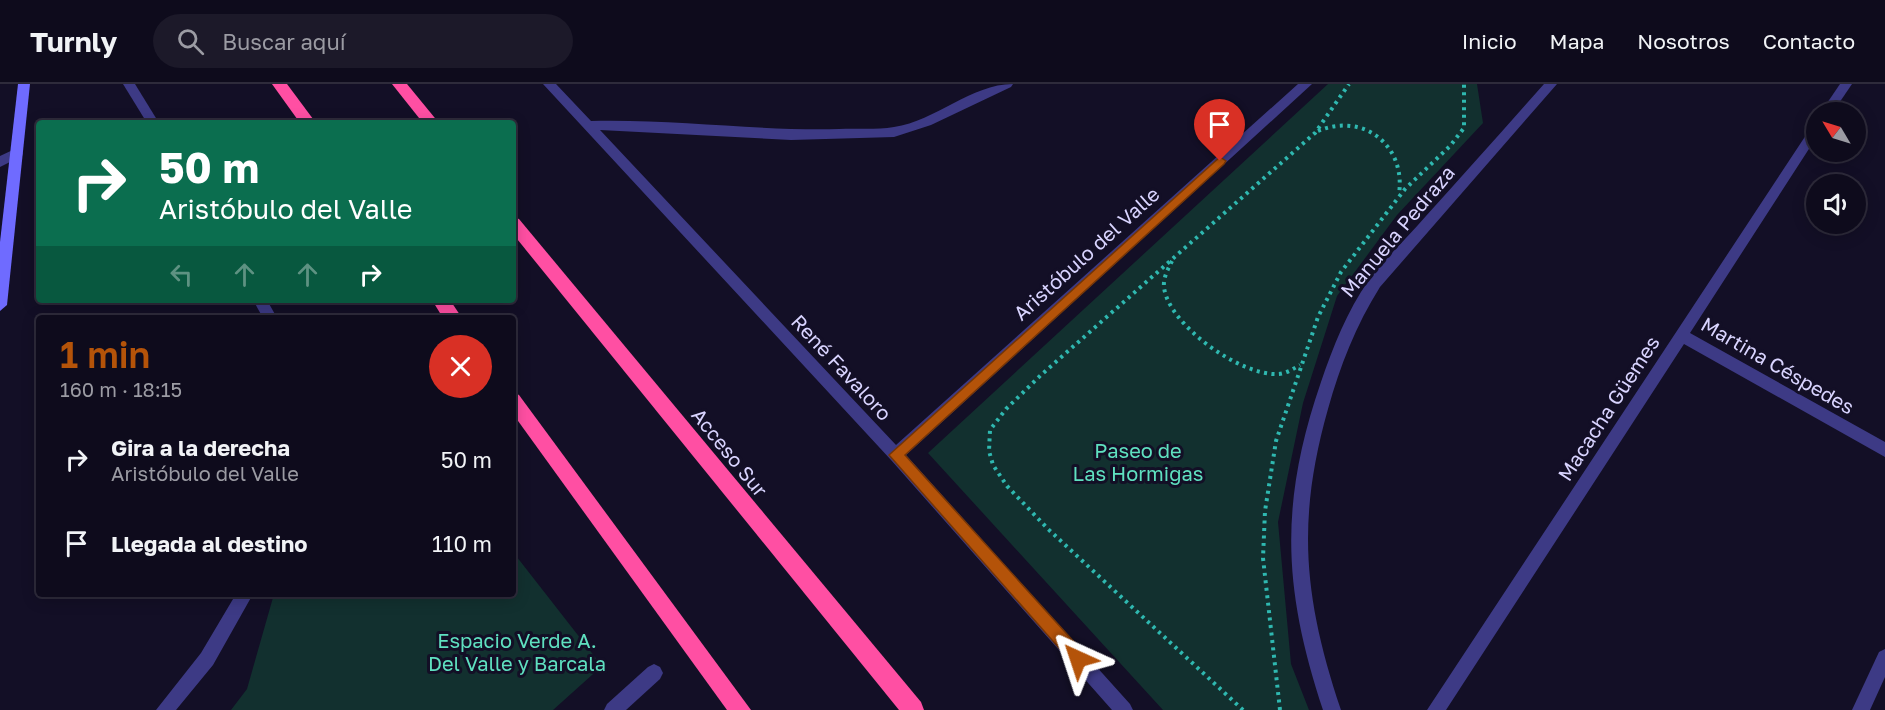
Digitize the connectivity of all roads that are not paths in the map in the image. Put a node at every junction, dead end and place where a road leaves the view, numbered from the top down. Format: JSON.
{"nodes":[{"id":1,"x":24,"y":84,"type":"edge"},
{"id":2,"x":129,"y":84,"type":"edge"},
{"id":3,"x":279,"y":84,"type":"edge"},
{"id":4,"x":399,"y":84,"type":"edge"},
{"id":5,"x":549,"y":84,"type":"edge"},
{"id":6,"x":1007,"y":84,"type":"edge"},
{"id":7,"x":1305,"y":84,"type":"edge"},
{"id":8,"x":1551,"y":84,"type":"edge"},
{"id":9,"x":1846,"y":84,"type":"edge"},
{"id":10,"x":1834,"y":102,"type":"edge"},
{"id":11,"x":151,"y":120,"type":"edge"},
{"id":12,"x":306,"y":120,"type":"edge"},
{"id":13,"x":429,"y":120,"type":"edge"},
{"id":14,"x":589,"y":126,"type":"junction"},
{"id":15,"x":1806,"y":144,"type":"edge"},
{"id":16,"x":16,"y":153,"type":"junction"},
{"id":17,"x":0,"y":162,"type":"edge"},
{"id":18,"x":516,"y":227,"type":"edge"},
{"id":19,"x":0,"y":305,"type":"edge"},
{"id":20,"x":1681,"y":335,"type":"junction"},
{"id":21,"x":516,"y":404,"type":"edge"},
{"id":22,"x":1885,"y":450,"type":"edge"},
{"id":23,"x":896,"y":455,"type":"junction"},
{"id":24,"x":243,"y":597,"type":"edge"},
{"id":25,"x":1885,"y":658,"type":"edge"},
{"id":26,"x":654,"y":673,"type":"dead end"},
{"id":27,"x":165,"y":710,"type":"edge"},
{"id":28,"x":613,"y":710,"type":"edge"},
{"id":29,"x":740,"y":710,"type":"edge"},
{"id":30,"x":913,"y":710,"type":"edge"},
{"id":31,"x":1124,"y":710,"type":"edge"},
{"id":32,"x":1332,"y":710,"type":"edge"},
{"id":33,"x":1436,"y":710,"type":"edge"},
{"id":34,"x":1861,"y":710,"type":"edge"}],
"edges":[{"from":1,"to":16,"type":"street"},
{"from":2,"to":11,"type":"street"},
{"from":3,"to":12,"type":"highway"},
{"from":4,"to":13,"type":"highway"},
{"from":5,"to":14,"type":"street","name":"René Favaloro"},
{"from":6,"to":14,"type":"street"},
{"from":7,"to":23,"type":"street","name":"Aristóbulo del Valle"},
{"from":8,"to":32,"type":"street","name":"Manuela Pedraza"},
{"from":9,"to":10,"type":"street"},
{"from":14,"to":23,"type":"street","name":"René Favaloro"},
{"from":15,"to":20,"type":"street","name":"Macacha Güemes"},
{"from":16,"to":17,"type":"street"},
{"from":16,"to":19,"type":"street"},
{"from":18,"to":30,"type":"highway","name":"Acceso Sur"},
{"from":20,"to":22,"type":"street","name":"Martina Céspedes"},
{"from":20,"to":33,"type":"street","name":"Macacha Güemes"},
{"from":21,"to":29,"type":"highway"},
{"from":23,"to":31,"type":"street","name":"René Favaloro"},
{"from":24,"to":27,"type":"street"},
{"from":25,"to":34,"type":"street"},
{"from":26,"to":28,"type":"street"}]}
